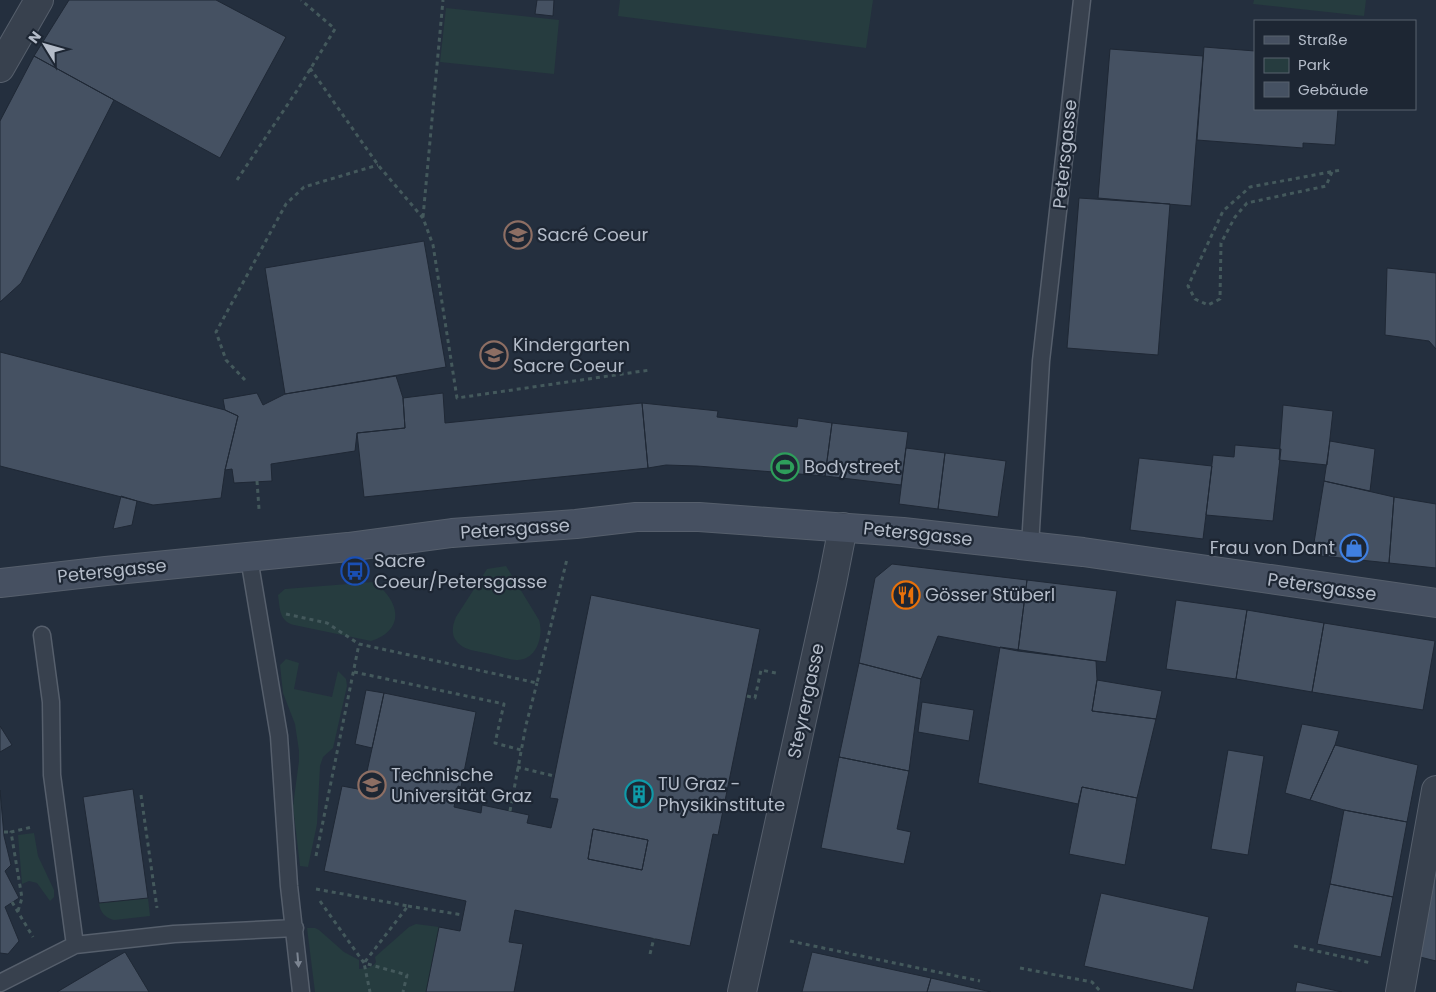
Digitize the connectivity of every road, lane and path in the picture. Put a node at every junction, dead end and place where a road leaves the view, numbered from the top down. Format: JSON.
{"nodes":[{"id":1,"x":39,"y":0,"type":"edge"},
{"id":2,"x":301,"y":0,"type":"edge"},
{"id":3,"x":442,"y":0,"type":"edge"},
{"id":4,"x":1082,"y":0,"type":"edge"},
{"id":5,"x":0,"y":68,"type":"edge"},
{"id":6,"x":310,"y":68,"type":"junction"},
{"id":7,"x":378,"y":165,"type":"junction"},
{"id":8,"x":1341,"y":170,"type":"dead end"},
{"id":9,"x":1332,"y":172,"type":"junction"},
{"id":10,"x":237,"y":180,"type":"dead end"},
{"id":11,"x":423,"y":218,"type":"junction"},
{"id":12,"x":650,"y":370,"type":"dead end"},
{"id":13,"x":245,"y":380,"type":"dead end"},
{"id":14,"x":257,"y":482,"type":"dead end"},
{"id":15,"x":259,"y":509,"type":"dead end"},
{"id":16,"x":576,"y":524,"type":"junction"},
{"id":17,"x":843,"y":527,"type":"junction"},
{"id":18,"x":1030,"y":546,"type":"junction"},
{"id":19,"x":249,"y":558,"type":"junction"},
{"id":20,"x":0,"y":583,"type":"edge"},
{"id":21,"x":1436,"y":603,"type":"edge"},
{"id":22,"x":257,"y":608,"type":"junction"},
{"id":23,"x":42,"y":635,"type":"dead end"},
{"id":24,"x":359,"y":644,"type":"junction"},
{"id":25,"x":354,"y":672,"type":"junction"},
{"id":26,"x":776,"y":673,"type":"dead end"},
{"id":27,"x":537,"y":683,"type":"junction"},
{"id":28,"x":747,"y":696,"type":"dead end"},
{"id":29,"x":521,"y":750,"type":"junction"},
{"id":30,"x":517,"y":767,"type":"junction"},
{"id":31,"x":554,"y":776,"type":"dead end"},
{"id":32,"x":1436,"y":790,"type":"edge"},
{"id":33,"x":141,"y":795,"type":"dead end"},
{"id":34,"x":510,"y":811,"type":"dead end"},
{"id":35,"x":58,"y":824,"type":"junction"},
{"id":36,"x":4,"y":832,"type":"dead end"},
{"id":37,"x":11,"y":832,"type":"junction"},
{"id":38,"x":316,"y":858,"type":"dead end"},
{"id":39,"x":12,"y":902,"type":"dead end"},
{"id":40,"x":408,"y":906,"type":"junction"},
{"id":41,"x":18,"y":911,"type":"junction"},
{"id":42,"x":463,"y":915,"type":"dead end"},
{"id":43,"x":295,"y":928,"type":"junction"},
{"id":44,"x":156,"y":936,"type":"junction"},
{"id":45,"x":654,"y":938,"type":"dead end"},
{"id":46,"x":35,"y":939,"type":"dead end"},
{"id":47,"x":790,"y":941,"type":"dead end"},
{"id":48,"x":75,"y":944,"type":"junction"},
{"id":49,"x":1294,"y":946,"type":"dead end"},
{"id":50,"x":650,"y":954,"type":"dead end"},
{"id":51,"x":364,"y":963,"type":"junction"},
{"id":52,"x":1376,"y":964,"type":"dead end"},
{"id":53,"x":1020,"y":968,"type":"dead end"},
{"id":54,"x":980,"y":981,"type":"dead end"},
{"id":55,"x":0,"y":983,"type":"edge"},
{"id":56,"x":301,"y":992,"type":"edge"},
{"id":57,"x":370,"y":992,"type":"edge"},
{"id":58,"x":403,"y":992,"type":"edge"},
{"id":59,"x":742,"y":992,"type":"edge"},
{"id":60,"x":1101,"y":992,"type":"edge"},
{"id":61,"x":1400,"y":992,"type":"edge"}],
"edges":[{"from":1,"to":5,"type":"street"},
{"from":2,"to":6,"type":"path"},
{"from":3,"to":11,"type":"path"},
{"from":4,"to":18,"type":"lane","name":"Petersgasse"},
{"from":6,"to":7,"type":"path"},
{"from":6,"to":10,"type":"path"},
{"from":7,"to":11,"type":"path"},
{"from":7,"to":13,"type":"path"},
{"from":8,"to":9,"type":"path"},
{"from":9,"to":9,"type":"path"},
{"from":11,"to":12,"type":"path"},
{"from":14,"to":15,"type":"path"},
{"from":16,"to":17,"type":"main road","name":"Petersgasse"},
{"from":16,"to":19,"type":"main road","name":"Petersgasse"},
{"from":16,"to":27,"type":"path"},
{"from":17,"to":18,"type":"main road","name":"Petersgasse"},
{"from":17,"to":59,"type":"street","name":"Steyrergasse"},
{"from":18,"to":21,"type":"main road","name":"Petersgasse"},
{"from":19,"to":20,"type":"main road","name":"Petersgasse"},
{"from":19,"to":22,"type":"lane"},
{"from":22,"to":24,"type":"path"},
{"from":22,"to":43,"type":"lane"},
{"from":23,"to":35,"type":"lane"},
{"from":24,"to":25,"type":"path"},
{"from":24,"to":27,"type":"path"},
{"from":25,"to":29,"type":"path"},
{"from":25,"to":38,"type":"path"},
{"from":26,"to":28,"type":"path"},
{"from":27,"to":29,"type":"path"},
{"from":29,"to":30,"type":"path"},
{"from":30,"to":31,"type":"path"},
{"from":30,"to":34,"type":"path"},
{"from":32,"to":61,"type":"street"},
{"from":33,"to":44,"type":"path"},
{"from":35,"to":37,"type":"path"},
{"from":35,"to":48,"type":"lane"},
{"from":36,"to":37,"type":"path"},
{"from":37,"to":41,"type":"path"},
{"from":39,"to":41,"type":"path"},
{"from":40,"to":42,"type":"path"},
{"from":40,"to":51,"type":"path"},
{"from":40,"to":51,"type":"path"},
{"from":41,"to":46,"type":"path"},
{"from":43,"to":44,"type":"lane"},
{"from":43,"to":56,"type":"lane","one_way":true},
{"from":44,"to":48,"type":"lane"},
{"from":45,"to":50,"type":"path"},
{"from":47,"to":54,"type":"path"},
{"from":48,"to":55,"type":"lane"},
{"from":49,"to":52,"type":"path"},
{"from":51,"to":57,"type":"path"},
{"from":51,"to":58,"type":"path"},
{"from":53,"to":60,"type":"path"}]}
